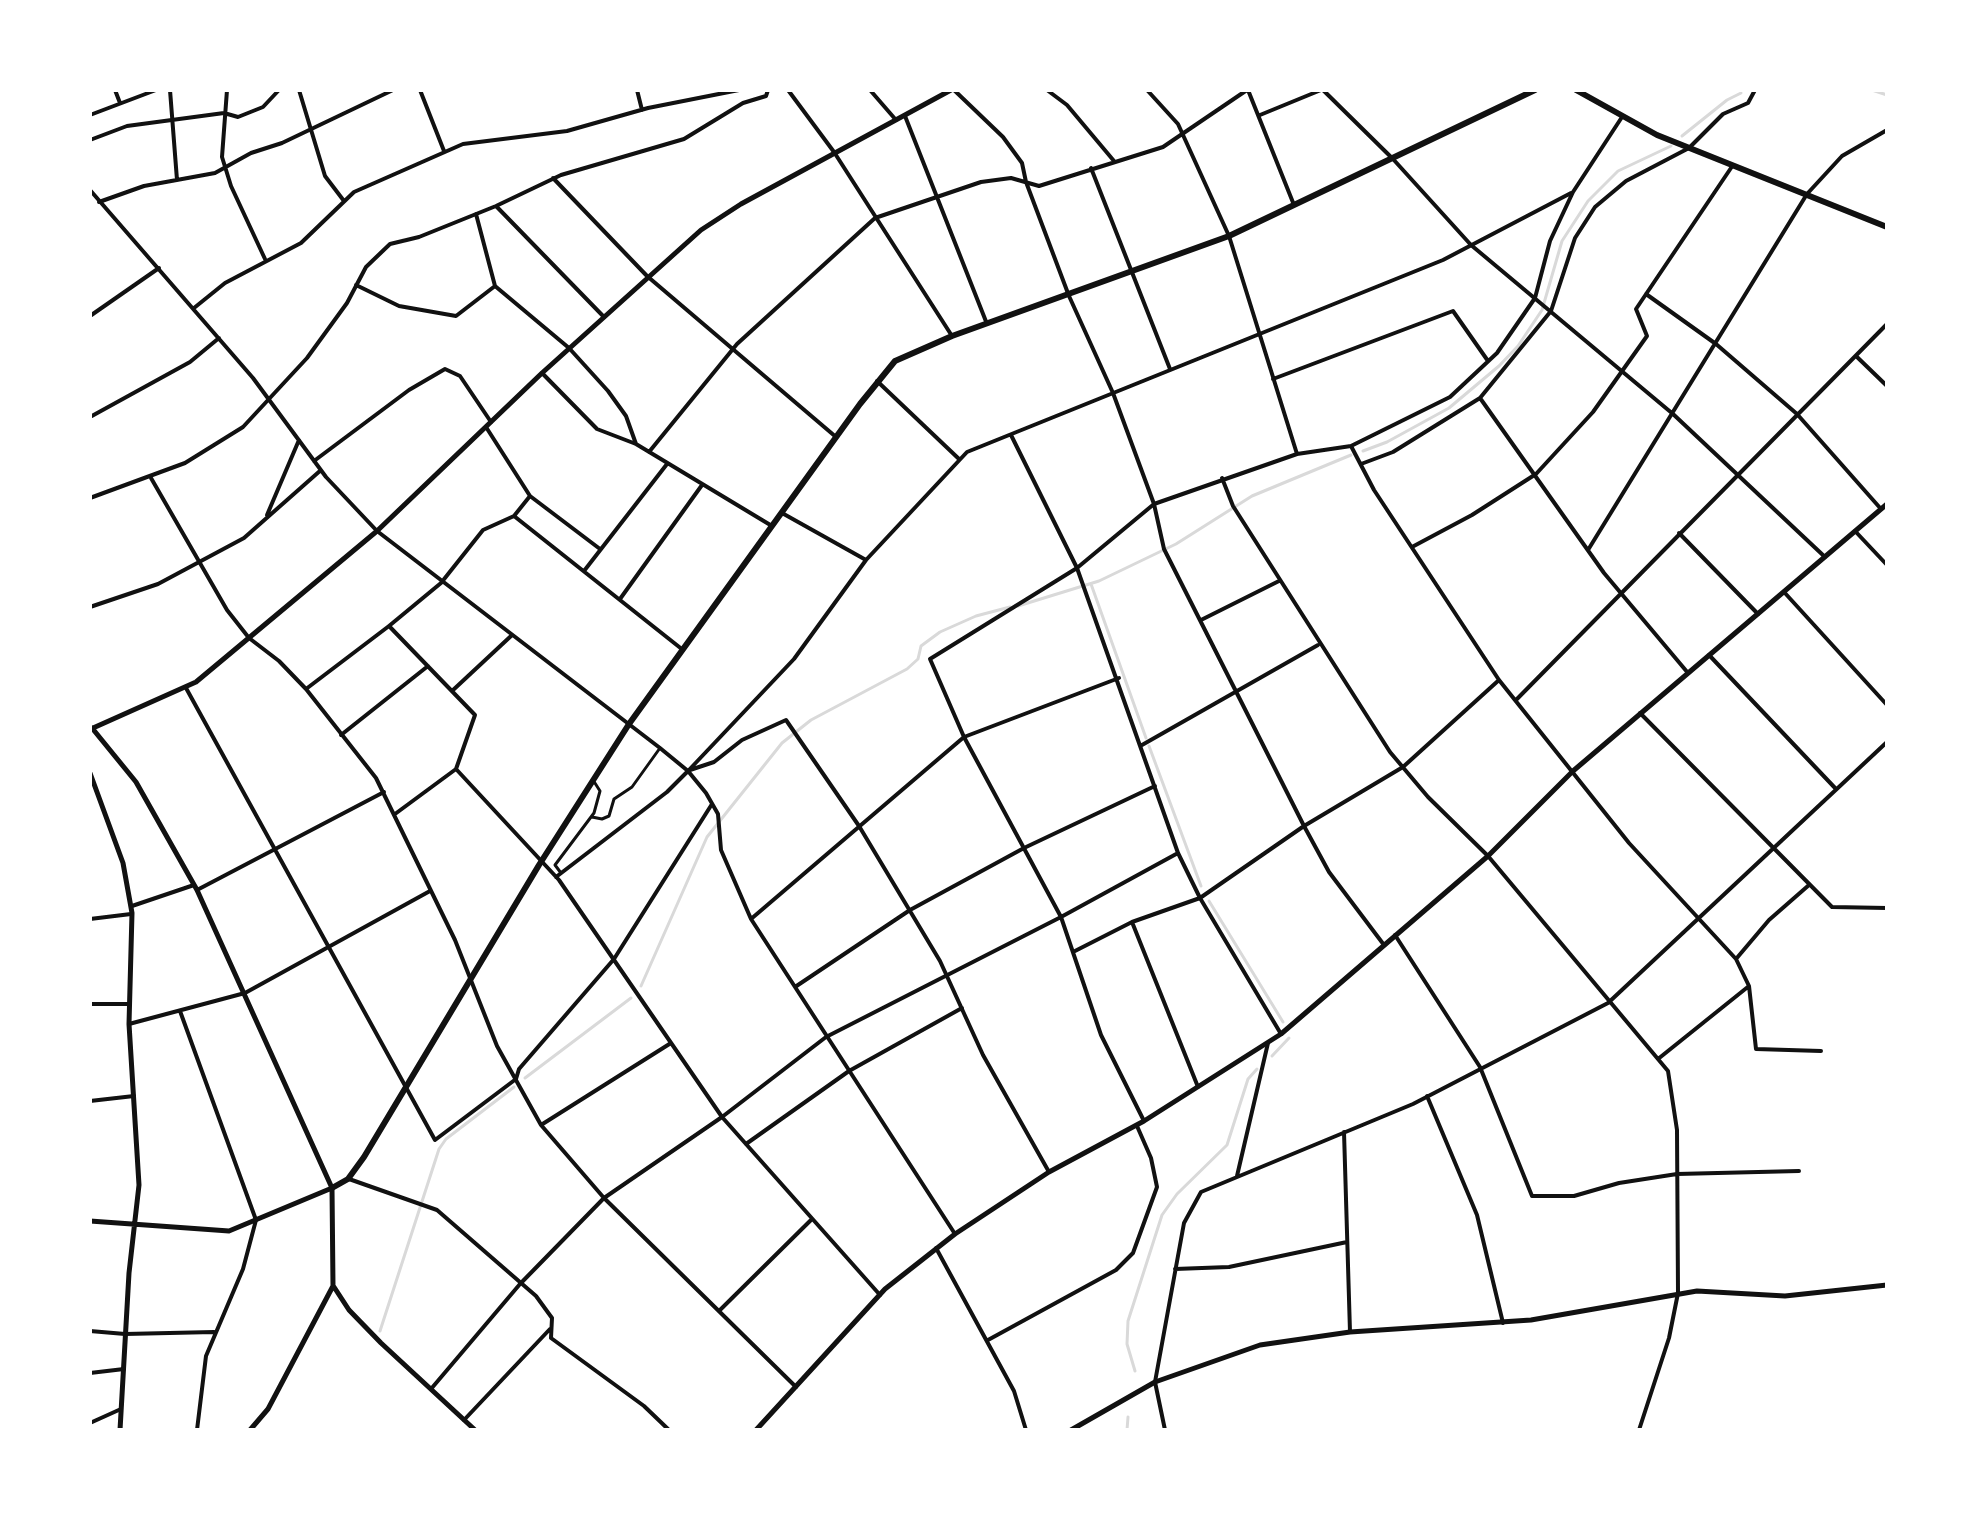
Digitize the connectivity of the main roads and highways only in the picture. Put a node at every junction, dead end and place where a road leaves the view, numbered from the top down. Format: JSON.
{"nodes":[{"id":1,"x":1535,"y":90,"type":"edge"},
{"id":2,"x":1576,"y":90,"type":"edge"},
{"id":3,"x":1887,"y":227,"type":"edge"},
{"id":4,"x":332,"y":1188,"type":"road end"}],
"edges":[{"from":1,"to":4,"type":"main road"},
{"from":2,"to":3,"type":"main road"}]}
